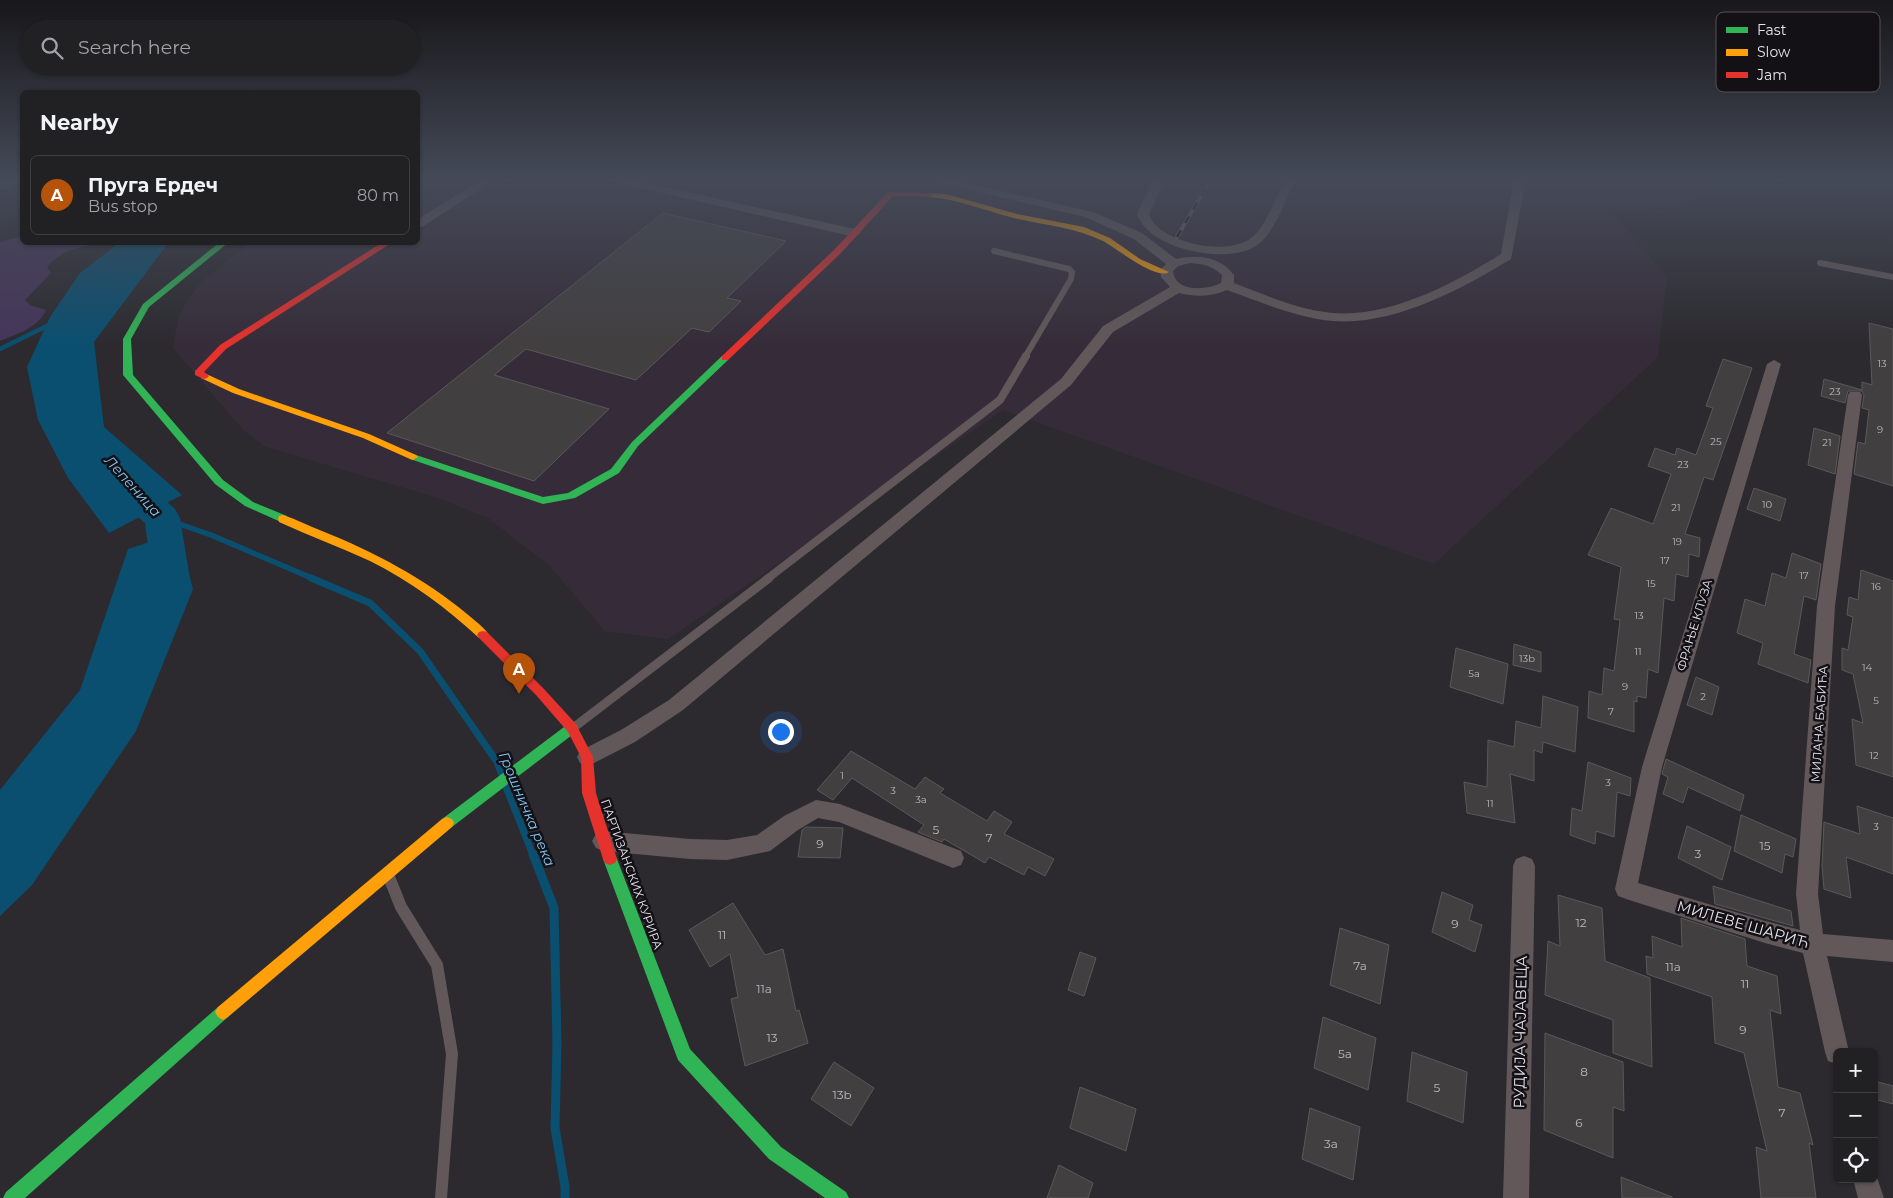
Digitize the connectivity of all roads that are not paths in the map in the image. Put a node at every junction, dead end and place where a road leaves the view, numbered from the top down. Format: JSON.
{"nodes":[{"id":1,"x":853,"y":235,"type":"edge"},
{"id":2,"x":1095,"y":235,"type":"edge"},
{"id":3,"x":1136,"y":235,"type":"edge"},
{"id":4,"x":1161,"y":235,"type":"edge"},
{"id":5,"x":1260,"y":235,"type":"edge"},
{"id":6,"x":1511,"y":235,"type":"edge"},
{"id":7,"x":221,"y":245,"type":"edge"},
{"id":8,"x":384,"y":245,"type":"edge"},
{"id":9,"x":994,"y":251,"type":"dead end"},
{"id":10,"x":1820,"y":263,"type":"dead end"},
{"id":11,"x":1169,"y":268,"type":"junction"},
{"id":12,"x":1893,"y":277,"type":"edge"},
{"id":13,"x":1226,"y":285,"type":"junction"},
{"id":14,"x":1178,"y":288,"type":"junction"},
{"id":15,"x":1774,"y":364,"type":"dead end"},
{"id":16,"x":1855,"y":395,"type":"dead end"},
{"id":17,"x":572,"y":728,"type":"junction"},
{"id":18,"x":587,"y":757,"type":"junction"},
{"id":19,"x":603,"y":842,"type":"junction"},
{"id":20,"x":952,"y":858,"type":"dead end"},
{"id":21,"x":1524,"y":866,"type":"dead end"},
{"id":22,"x":387,"y":872,"type":"junction"},
{"id":23,"x":1626,"y":889,"type":"joint"},
{"id":24,"x":1812,"y":944,"type":"junction"},
{"id":25,"x":1893,"y":951,"type":"edge"},
{"id":26,"x":1836,"y":1048,"type":"edge"},
{"id":27,"x":1867,"y":1183,"type":"edge"},
{"id":28,"x":12,"y":1198,"type":"edge"},
{"id":29,"x":441,"y":1198,"type":"edge"},
{"id":30,"x":840,"y":1198,"type":"edge"},
{"id":31,"x":1516,"y":1198,"type":"edge"},
{"id":32,"x":1871,"y":1198,"type":"edge"}],
"edges":[{"from":1,"to":8,"type":"street"},
{"from":2,"to":11,"type":"street"},
{"from":3,"to":11,"type":"street"},
{"from":4,"to":5,"type":"street"},
{"from":6,"to":13,"type":"street"},
{"from":7,"to":17,"type":"street","name":"ПАРТИЗАНСКИХ КУРИРА"},
{"from":9,"to":17,"type":"lane"},
{"from":10,"to":12,"type":"lane"},
{"from":11,"to":13,"type":"street"},
{"from":11,"to":14,"type":"street"},
{"from":13,"to":14,"type":"street"},
{"from":14,"to":18,"type":"street"},
{"from":15,"to":23,"type":"street","name":"ФРАЊЕ КЛУЗА"},
{"from":16,"to":24,"type":"street","name":"МИЛАНА БАБИЋА"},
{"from":17,"to":18,"type":"street","name":"ПАРТИЗАНСКИХ КУРИРА"},
{"from":17,"to":22,"type":"street"},
{"from":18,"to":19,"type":"street","name":"ПАРТИЗАНСКИХ КУРИРА"},
{"from":19,"to":20,"type":"street"},
{"from":19,"to":30,"type":"street","name":"ПАРТИЗАНСКИХ КУРИРА"},
{"from":21,"to":31,"type":"street","name":"РУДИЈА ЧАЈАВЕЦА"},
{"from":22,"to":28,"type":"street"},
{"from":22,"to":29,"type":"lane"},
{"from":23,"to":24,"type":"street","name":"МИЛЕВЕ ШАРИЋ"},
{"from":24,"to":25,"type":"street","name":"МИЛЕВЕ ШАРИЋ"},
{"from":24,"to":26,"type":"street","name":"МИЛАНА БАБИЋА"},
{"from":27,"to":32,"type":"street"}]}
